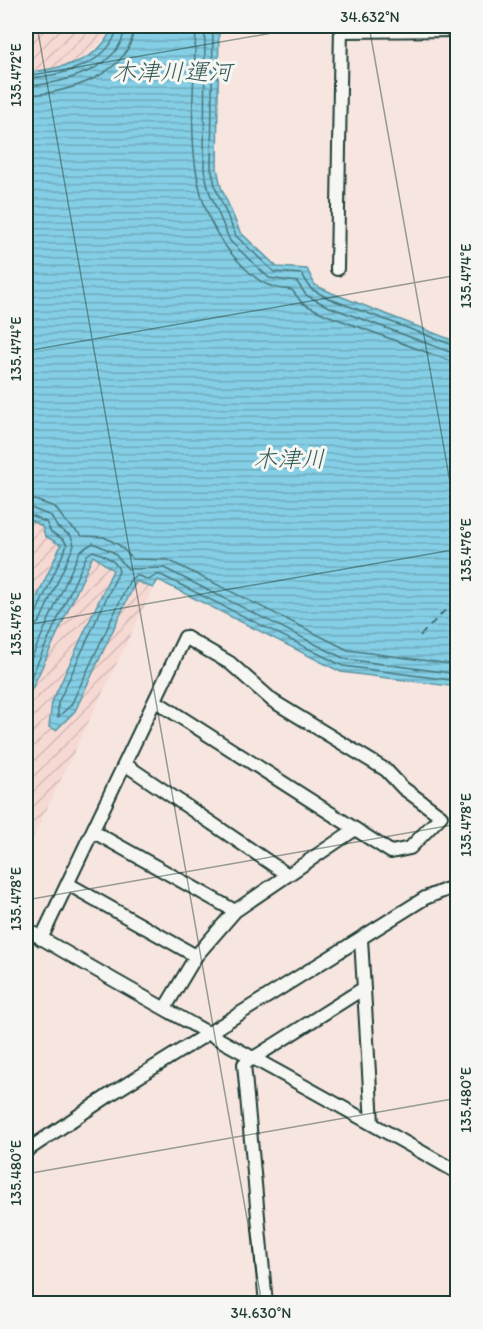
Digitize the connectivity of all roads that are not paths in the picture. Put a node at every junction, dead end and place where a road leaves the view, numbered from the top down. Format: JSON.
{"nodes":[{"id":1,"x":341,"y":28,"type":"edge"},
{"id":2,"x":458,"y":30,"type":"edge"},
{"id":3,"x":337,"y":269,"type":"dead end"},
{"id":4,"x":157,"y":702,"type":"junction"},
{"id":5,"x":126,"y":765,"type":"junction"},
{"id":6,"x":354,"y":831,"type":"junction"},
{"id":7,"x":93,"y":832,"type":"junction"},
{"id":8,"x":288,"y":875,"type":"junction"},
{"id":9,"x":68,"y":884,"type":"junction"},
{"id":10,"x":458,"y":885,"type":"edge"},
{"id":11,"x":235,"y":911,"type":"junction"},
{"id":12,"x":26,"y":929,"type":"edge"},
{"id":13,"x":41,"y":939,"type":"junction"},
{"id":14,"x":361,"y":939,"type":"junction"},
{"id":15,"x":196,"y":956,"type":"junction"},
{"id":16,"x":364,"y":988,"type":"junction"},
{"id":17,"x":165,"y":1008,"type":"junction"},
{"id":18,"x":208,"y":1032,"type":"junction"},
{"id":19,"x":251,"y":1059,"type":"junction"},
{"id":20,"x":372,"y":1124,"type":"junction"},
{"id":21,"x":26,"y":1151,"type":"edge"},
{"id":22,"x":458,"y":1173,"type":"edge"},
{"id":23,"x":266,"y":1304,"type":"edge"}],
"edges":[{"from":1,"to":2,"type":"street"},
{"from":1,"to":3,"type":"street"},
{"from":4,"to":5,"type":"street"},
{"from":4,"to":6,"type":"street"},
{"from":4,"to":6,"type":"street"},
{"from":5,"to":7,"type":"street"},
{"from":5,"to":8,"type":"street"},
{"from":6,"to":8,"type":"street"},
{"from":7,"to":9,"type":"street"},
{"from":7,"to":11,"type":"street"},
{"from":8,"to":11,"type":"street"},
{"from":9,"to":13,"type":"street"},
{"from":9,"to":15,"type":"street"},
{"from":10,"to":14,"type":"street"},
{"from":11,"to":15,"type":"street"},
{"from":12,"to":13,"type":"street"},
{"from":13,"to":17,"type":"street"},
{"from":14,"to":16,"type":"street"},
{"from":14,"to":18,"type":"street"},
{"from":15,"to":17,"type":"street"},
{"from":16,"to":19,"type":"street"},
{"from":16,"to":20,"type":"street"},
{"from":17,"to":18,"type":"street"},
{"from":18,"to":19,"type":"street"},
{"from":18,"to":21,"type":"street"},
{"from":19,"to":20,"type":"street"},
{"from":19,"to":23,"type":"street"},
{"from":20,"to":22,"type":"street"}]}
